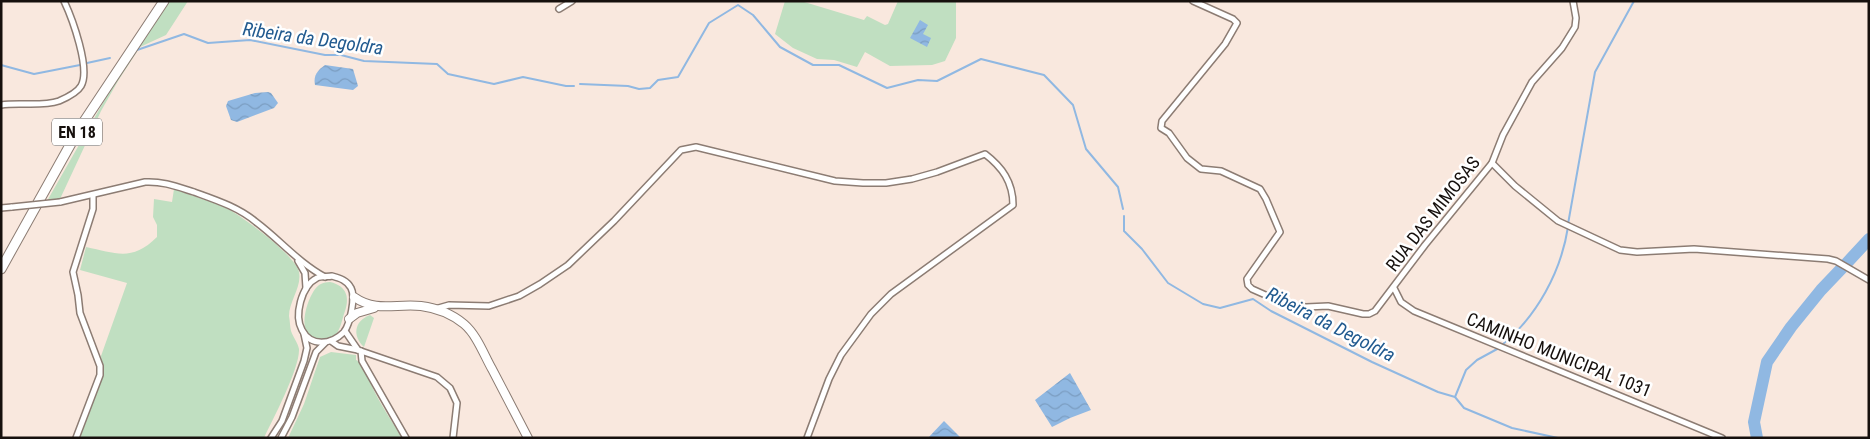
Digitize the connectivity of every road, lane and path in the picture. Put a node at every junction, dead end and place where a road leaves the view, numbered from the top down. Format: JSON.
{"nodes":[{"id":1,"x":64,"y":1,"type":"edge"},
{"id":2,"x":164,"y":1,"type":"edge"},
{"id":3,"x":572,"y":1,"type":"edge"},
{"id":4,"x":1193,"y":1,"type":"edge"},
{"id":5,"x":1573,"y":1,"type":"edge"},
{"id":6,"x":559,"y":9,"type":"dead end"},
{"id":7,"x":1,"y":104,"type":"edge"},
{"id":8,"x":1492,"y":163,"type":"junction"},
{"id":9,"x":93,"y":195,"type":"junction"},
{"id":10,"x":1,"y":208,"type":"edge"},
{"id":11,"x":293,"y":254,"type":"junction"},
{"id":12,"x":1,"y":269,"type":"edge"},
{"id":13,"x":326,"y":277,"type":"junction"},
{"id":14,"x":1869,"y":280,"type":"edge"},
{"id":15,"x":306,"y":288,"type":"junction"},
{"id":16,"x":1394,"y":288,"type":"junction"},
{"id":17,"x":354,"y":297,"type":"junction"},
{"id":18,"x":378,"y":307,"type":"junction"},
{"id":19,"x":434,"y":309,"type":"junction"},
{"id":20,"x":349,"y":319,"type":"junction"},
{"id":21,"x":345,"y":330,"type":"junction"},
{"id":22,"x":303,"y":331,"type":"junction"},
{"id":23,"x":328,"y":342,"type":"junction"},
{"id":24,"x":359,"y":350,"type":"junction"},
{"id":25,"x":76,"y":438,"type":"edge"},
{"id":26,"x":271,"y":438,"type":"edge"},
{"id":27,"x":281,"y":438,"type":"edge"},
{"id":28,"x":406,"y":438,"type":"edge"},
{"id":29,"x":452,"y":438,"type":"edge"},
{"id":30,"x":528,"y":438,"type":"edge"},
{"id":31,"x":806,"y":438,"type":"edge"},
{"id":32,"x":1722,"y":438,"type":"edge"}],
"edges":[{"from":1,"to":7,"type":"street"},
{"from":2,"to":12,"type":"main road","number":"EN 18"},
{"from":3,"to":6,"type":"street"},
{"from":4,"to":16,"type":"street","name":"RUA DAS MIMOSAS"},
{"from":5,"to":8,"type":"street","name":"RUA DAS MIMOSAS"},
{"from":8,"to":14,"type":"street"},
{"from":8,"to":16,"type":"street","name":"RUA DAS MIMOSAS"},
{"from":9,"to":10,"type":"street","bridge":true},
{"from":9,"to":11,"type":"street"},
{"from":9,"to":25,"type":"street"},
{"from":11,"to":13,"type":"street"},
{"from":11,"to":15,"type":"street"},
{"from":13,"to":15,"type":"street"},
{"from":13,"to":17,"type":"street"},
{"from":15,"to":22,"type":"street"},
{"from":16,"to":32,"type":"street","name":"CAMINHO MUNICIPAL 1031"},
{"from":17,"to":18,"type":"main road"},
{"from":17,"to":20,"type":"street"},
{"from":18,"to":19,"type":"main road"},
{"from":18,"to":20,"type":"main road"},
{"from":19,"to":30,"type":"main road"},
{"from":19,"to":31,"type":"street"},
{"from":20,"to":21,"type":"street"},
{"from":21,"to":23,"type":"street"},
{"from":21,"to":24,"type":"street"},
{"from":22,"to":23,"type":"street"},
{"from":22,"to":26,"type":"street"},
{"from":23,"to":24,"type":"street"},
{"from":23,"to":27,"type":"street"},
{"from":24,"to":28,"type":"street"},
{"from":24,"to":29,"type":"street"}]}
